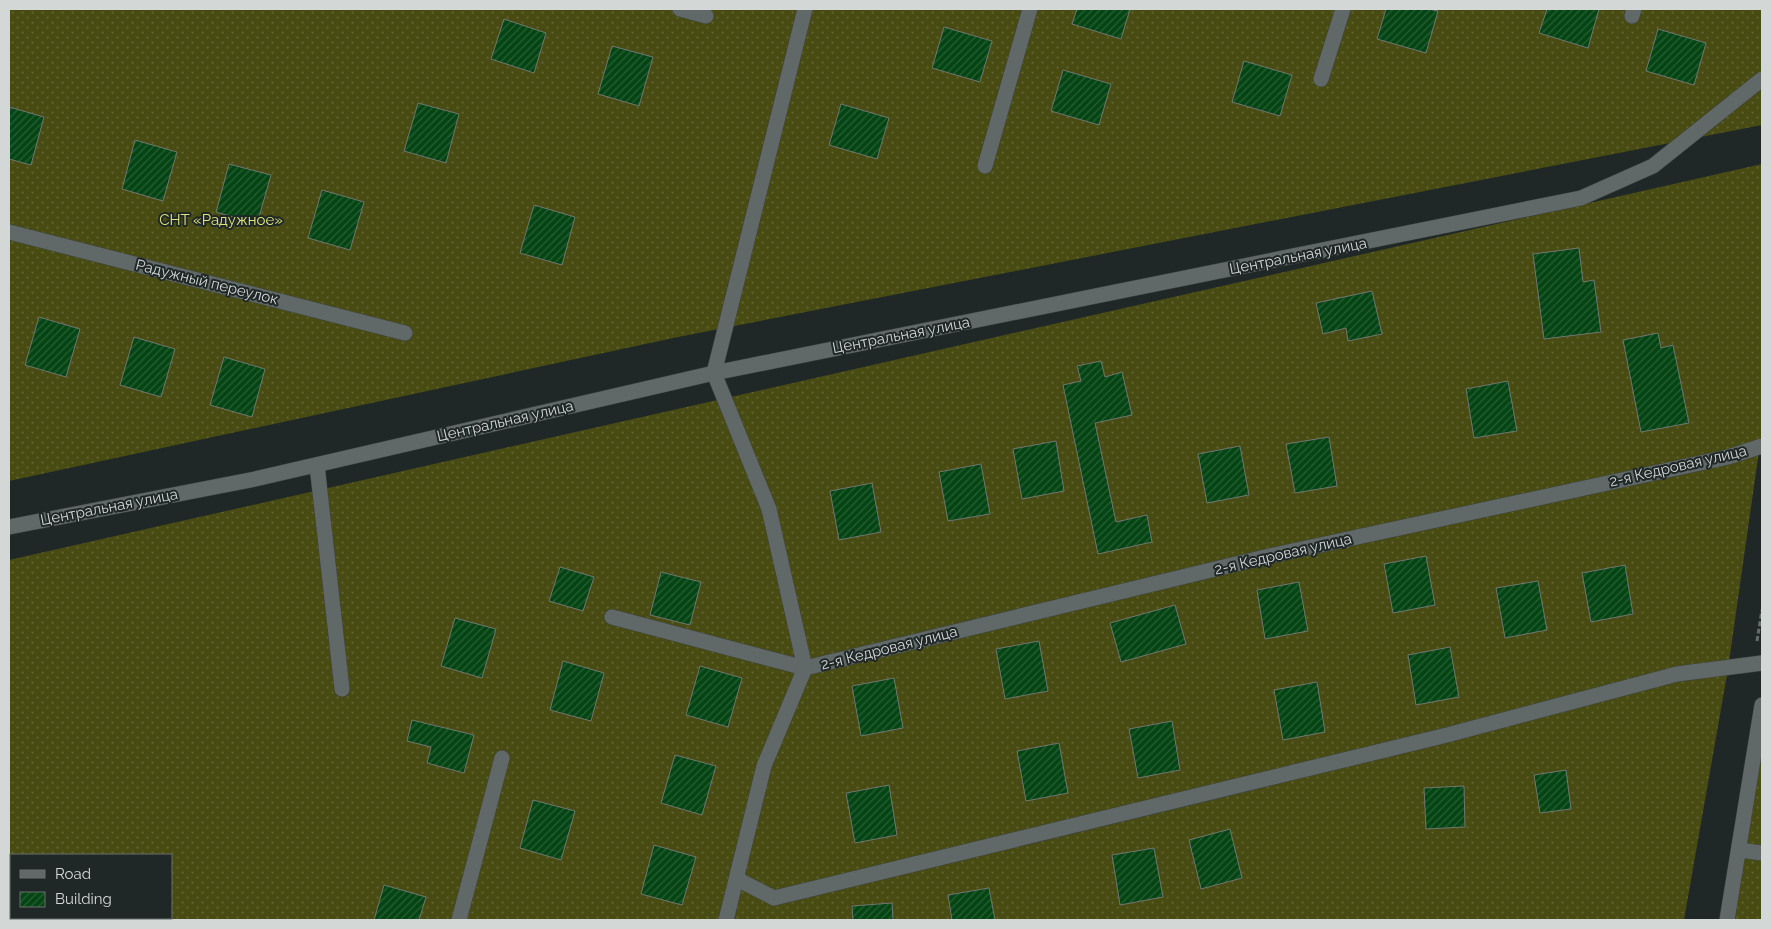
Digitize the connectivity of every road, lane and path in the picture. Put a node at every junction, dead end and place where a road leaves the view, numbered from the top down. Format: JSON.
{"nodes":[{"id":1,"x":680,"y":9,"type":"edge"},
{"id":2,"x":805,"y":9,"type":"edge"},
{"id":3,"x":1030,"y":9,"type":"edge"},
{"id":4,"x":1343,"y":9,"type":"edge"},
{"id":5,"x":706,"y":16,"type":"dead end"},
{"id":6,"x":1322,"y":79,"type":"dead end"},
{"id":7,"x":1762,"y":79,"type":"edge"},
{"id":8,"x":985,"y":166,"type":"dead end"},
{"id":9,"x":9,"y":232,"type":"edge"},
{"id":10,"x":405,"y":333,"type":"dead end"},
{"id":11,"x":714,"y":373,"type":"junction"},
{"id":12,"x":1762,"y":446,"type":"edge"},
{"id":13,"x":317,"y":465,"type":"junction"},
{"id":14,"x":9,"y":527,"type":"edge"},
{"id":15,"x":612,"y":617,"type":"dead end"},
{"id":16,"x":1762,"y":663,"type":"edge"},
{"id":17,"x":805,"y":668,"type":"junction"},
{"id":18,"x":342,"y":690,"type":"dead end"},
{"id":19,"x":1762,"y":705,"type":"edge"},
{"id":20,"x":502,"y":758,"type":"dead end"},
{"id":21,"x":1739,"y":850,"type":"junction"},
{"id":22,"x":1762,"y":853,"type":"edge"},
{"id":23,"x":737,"y":879,"type":"junction"},
{"id":24,"x":459,"y":920,"type":"edge"},
{"id":25,"x":726,"y":920,"type":"edge"},
{"id":26,"x":1727,"y":920,"type":"edge"}],
"edges":[{"from":1,"to":5,"type":"street"},
{"from":2,"to":11,"type":"street"},
{"from":3,"to":8,"type":"street"},
{"from":4,"to":6,"type":"street"},
{"from":7,"to":11,"type":"street","name":"Центральная улица"},
{"from":9,"to":10,"type":"street","name":"Радужный переулок"},
{"from":11,"to":13,"type":"street","name":"Центральная улица"},
{"from":11,"to":17,"type":"street"},
{"from":12,"to":17,"type":"street","name":"2-я Кедровая улица"},
{"from":13,"to":14,"type":"street","name":"Центральная улица"},
{"from":13,"to":18,"type":"street"},
{"from":15,"to":17,"type":"street"},
{"from":16,"to":23,"type":"street"},
{"from":17,"to":23,"type":"street"},
{"from":19,"to":21,"type":"street"},
{"from":20,"to":24,"type":"street"},
{"from":21,"to":22,"type":"street"},
{"from":21,"to":26,"type":"street"},
{"from":23,"to":25,"type":"street"}]}
